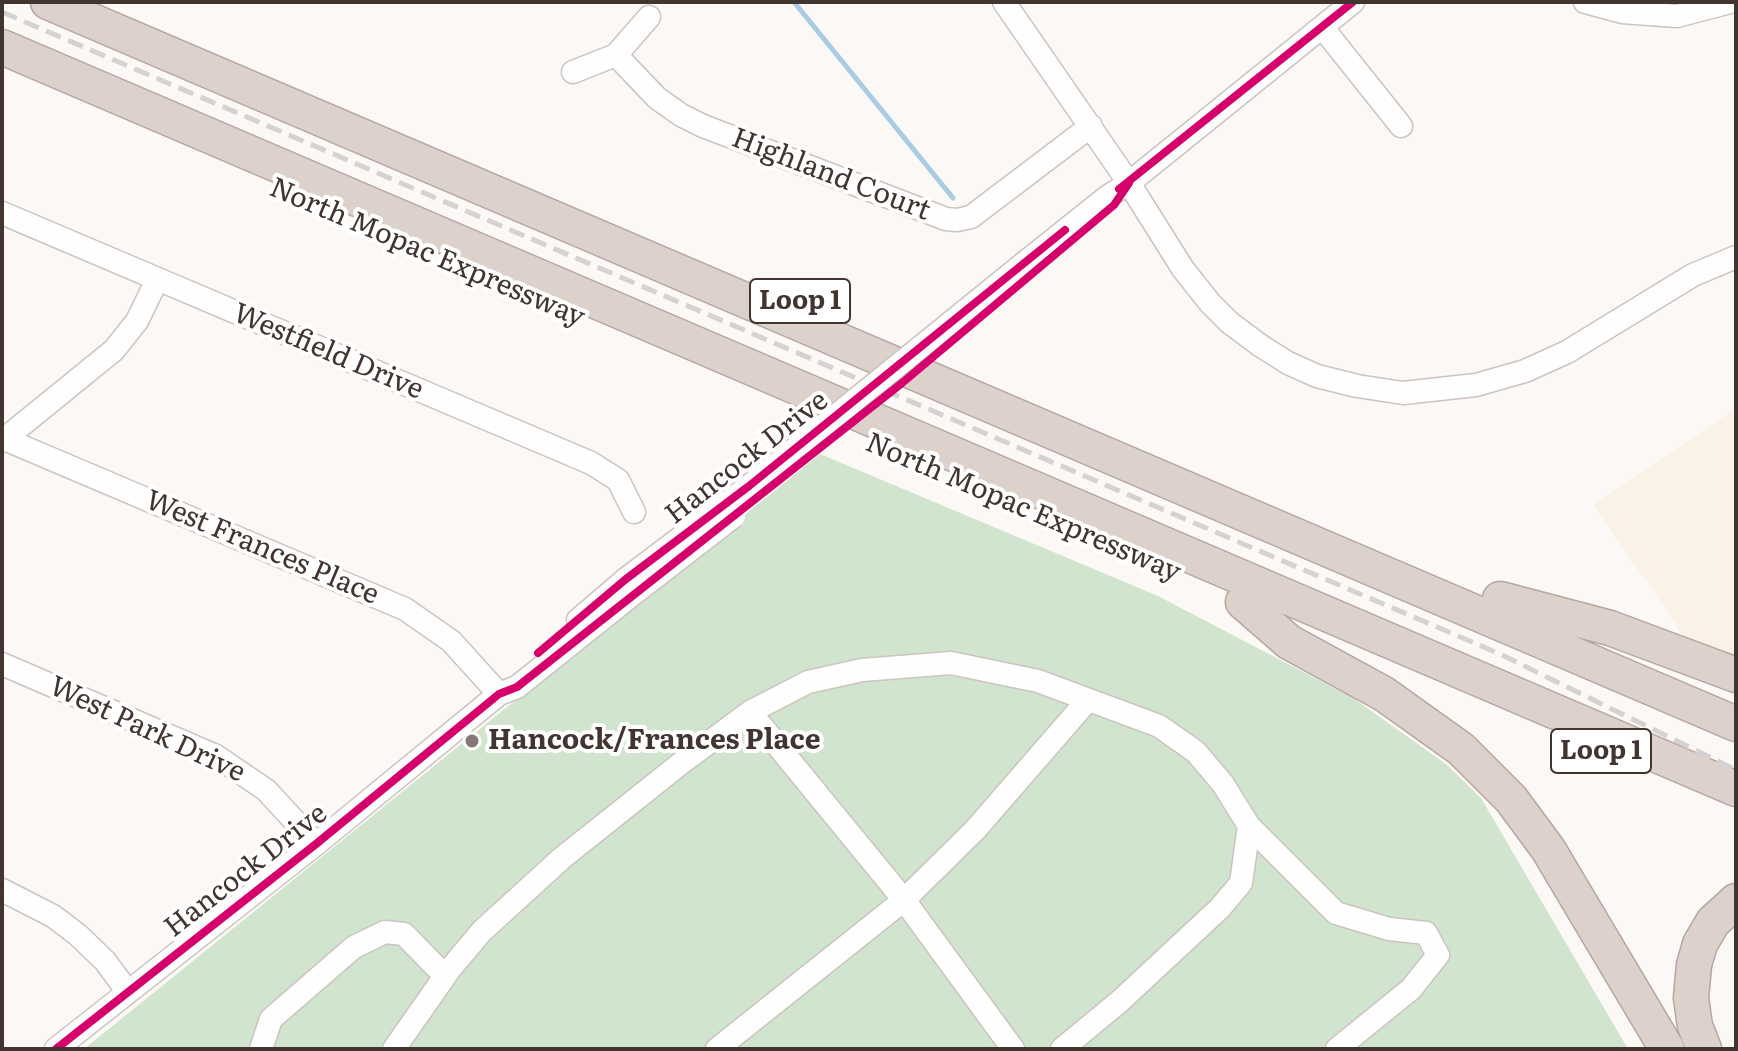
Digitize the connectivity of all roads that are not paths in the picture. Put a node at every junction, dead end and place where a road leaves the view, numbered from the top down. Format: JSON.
{"nodes":[{"id":1,"x":48,"y":2,"type":"edge"},
{"id":2,"x":100,"y":2,"type":"edge"},
{"id":3,"x":1004,"y":2,"type":"edge"},
{"id":4,"x":1353,"y":2,"type":"edge"},
{"id":5,"x":1585,"y":2,"type":"edge"},
{"id":6,"x":1730,"y":2,"type":"edge"},
{"id":7,"x":649,"y":17,"type":"dead end"},
{"id":8,"x":1322,"y":27,"type":"junction"},
{"id":9,"x":2,"y":47,"type":"edge"},
{"id":10,"x":616,"y":55,"type":"junction"},
{"id":11,"x":2,"y":71,"type":"edge"},
{"id":12,"x":573,"y":72,"type":"dead end"},
{"id":13,"x":1091,"y":126,"type":"junction"},
{"id":14,"x":1401,"y":126,"type":"dead end"},
{"id":15,"x":1129,"y":183,"type":"junction"},
{"id":16,"x":2,"y":213,"type":"edge"},
{"id":17,"x":1736,"y":257,"type":"edge"},
{"id":18,"x":157,"y":280,"type":"junction"},
{"id":19,"x":3,"y":439,"type":"edge"},
{"id":20,"x":634,"y":512,"type":"dead end"},
{"id":21,"x":1500,"y":599,"type":"junction"},
{"id":22,"x":1243,"y":602,"type":"junction"},
{"id":23,"x":2,"y":664,"type":"edge"},
{"id":24,"x":1736,"y":675,"type":"edge"},
{"id":25,"x":1469,"y":685,"type":"junction"},
{"id":26,"x":499,"y":694,"type":"junction"},
{"id":27,"x":1087,"y":701,"type":"junction"},
{"id":28,"x":1736,"y":703,"type":"edge"},
{"id":29,"x":750,"y":712,"type":"junction"},
{"id":30,"x":1736,"y":724,"type":"edge"},
{"id":31,"x":1736,"y":789,"type":"edge"},
{"id":32,"x":1736,"y":809,"type":"edge"},
{"id":33,"x":1249,"y":826,"type":"junction"},
{"id":34,"x":316,"y":844,"type":"junction"},
{"id":35,"x":2,"y":890,"type":"edge"},
{"id":36,"x":904,"y":900,"type":"junction"},
{"id":37,"x":1736,"y":901,"type":"edge"},
{"id":38,"x":445,"y":976,"type":"junction"},
{"id":39,"x":128,"y":992,"type":"junction"},
{"id":40,"x":56,"y":1049,"type":"edge"},
{"id":41,"x":261,"y":1049,"type":"edge"},
{"id":42,"x":394,"y":1049,"type":"edge"},
{"id":43,"x":717,"y":1049,"type":"edge"},
{"id":44,"x":1013,"y":1049,"type":"edge"},
{"id":45,"x":1062,"y":1049,"type":"edge"},
{"id":46,"x":1337,"y":1049,"type":"edge"},
{"id":47,"x":1667,"y":1049,"type":"edge"},
{"id":48,"x":1704,"y":1049,"type":"edge"}],
"edges":[{"from":1,"to":30,"type":"highway"},
{"from":2,"to":21,"type":"highway","number":"Loop 1"},
{"from":3,"to":13,"type":"street"},
{"from":4,"to":8,"type":"street","name":"Hancock Drive"},
{"from":5,"to":6,"type":"street"},
{"from":7,"to":10,"type":"street"},
{"from":8,"to":14,"type":"street"},
{"from":8,"to":15,"type":"street","name":"Hancock Drive"},
{"from":9,"to":25,"type":"highway"},
{"from":10,"to":12,"type":"street"},
{"from":10,"to":13,"type":"street","name":"Highland Court"},
{"from":11,"to":22,"type":"highway","name":"North Mopac Expressway","number":"Loop 1"},
{"from":13,"to":15,"type":"street"},
{"from":15,"to":17,"type":"street"},
{"from":15,"to":26,"type":"street","name":"Hancock Drive","bridge":true},
{"from":16,"to":18,"type":"street","name":"Westfield Drive"},
{"from":18,"to":19,"type":"street"},
{"from":18,"to":20,"type":"street","name":"Westfield Drive"},
{"from":19,"to":26,"type":"street","name":"West Frances Place"},
{"from":21,"to":24,"type":"highway"},
{"from":21,"to":28,"type":"highway","number":"Loop 1"},
{"from":22,"to":25,"type":"highway","name":"North Mopac Expressway","number":"Loop 1"},
{"from":22,"to":47,"type":"highway"},
{"from":23,"to":34,"type":"street","name":"West Park Drive"},
{"from":25,"to":31,"type":"highway"},
{"from":25,"to":32,"type":"highway","name":"North Mopac Expressway","number":"Loop 1"},
{"from":26,"to":34,"type":"street","name":"Hancock Drive"},
{"from":27,"to":29,"type":"street"},
{"from":27,"to":33,"type":"street"},
{"from":27,"to":36,"type":"street"},
{"from":29,"to":36,"type":"street"},
{"from":29,"to":38,"type":"street"},
{"from":33,"to":45,"type":"street"},
{"from":33,"to":46,"type":"street"},
{"from":34,"to":39,"type":"street","name":"Hancock Drive"},
{"from":35,"to":39,"type":"street"},
{"from":36,"to":43,"type":"street"},
{"from":36,"to":44,"type":"street"},
{"from":37,"to":48,"type":"highway"},
{"from":38,"to":41,"type":"street"},
{"from":38,"to":42,"type":"street"},
{"from":39,"to":40,"type":"street","name":"Hancock Drive"}]}
